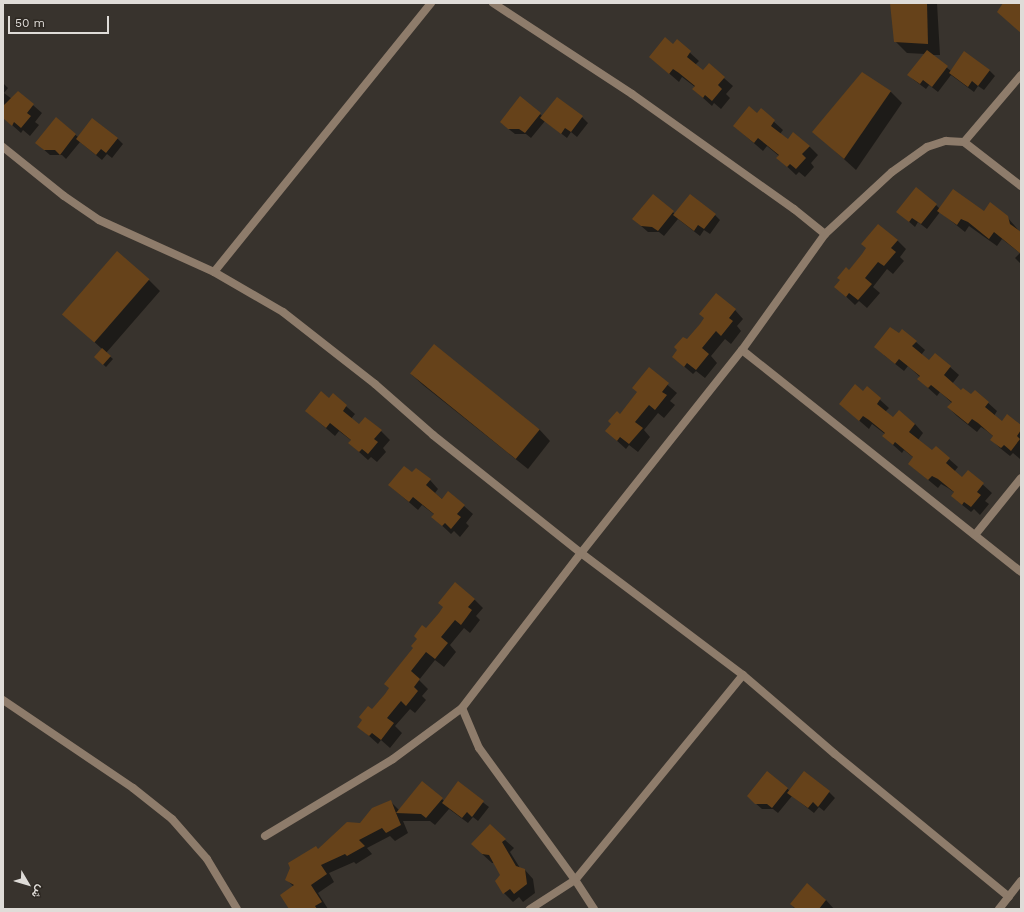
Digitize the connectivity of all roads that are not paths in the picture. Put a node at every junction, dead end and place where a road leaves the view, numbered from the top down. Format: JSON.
{"nodes":[{"id":1,"x":431,"y":3,"type":"edge"},
{"id":2,"x":493,"y":3,"type":"edge"},
{"id":3,"x":1021,"y":76,"type":"edge"},
{"id":4,"x":964,"y":142,"type":"junction"},
{"id":5,"x":3,"y":147,"type":"edge"},
{"id":6,"x":1021,"y":186,"type":"edge"},
{"id":7,"x":825,"y":234,"type":"junction"},
{"id":8,"x":214,"y":272,"type":"junction"},
{"id":9,"x":742,"y":350,"type":"junction"},
{"id":10,"x":1021,"y":478,"type":"edge"},
{"id":11,"x":975,"y":535,"type":"junction"},
{"id":12,"x":581,"y":553,"type":"junction"},
{"id":13,"x":1021,"y":572,"type":"edge"},
{"id":14,"x":743,"y":675,"type":"junction"},
{"id":15,"x":3,"y":700,"type":"edge"},
{"id":16,"x":462,"y":708,"type":"junction"},
{"id":17,"x":265,"y":836,"type":"dead end"},
{"id":18,"x":575,"y":880,"type":"junction"},
{"id":19,"x":1021,"y":881,"type":"edge"},
{"id":20,"x":1009,"y":897,"type":"junction"},
{"id":21,"x":237,"y":909,"type":"edge"},
{"id":22,"x":530,"y":909,"type":"edge"},
{"id":23,"x":594,"y":909,"type":"edge"},
{"id":24,"x":999,"y":909,"type":"edge"}],
"edges":[{"from":1,"to":8,"type":"street"},
{"from":2,"to":7,"type":"street"},
{"from":3,"to":4,"type":"street"},
{"from":4,"to":6,"type":"street"},
{"from":4,"to":7,"type":"street"},
{"from":5,"to":8,"type":"street"},
{"from":7,"to":9,"type":"street"},
{"from":8,"to":12,"type":"street"},
{"from":9,"to":11,"type":"street"},
{"from":9,"to":12,"type":"street"},
{"from":10,"to":11,"type":"street"},
{"from":11,"to":13,"type":"street"},
{"from":12,"to":14,"type":"street"},
{"from":12,"to":16,"type":"street"},
{"from":14,"to":18,"type":"street"},
{"from":14,"to":20,"type":"street"},
{"from":15,"to":21,"type":"street"},
{"from":16,"to":17,"type":"street"},
{"from":16,"to":18,"type":"street"},
{"from":18,"to":22,"type":"street"},
{"from":18,"to":23,"type":"street"},
{"from":19,"to":20,"type":"street"},
{"from":20,"to":24,"type":"street"}]}
